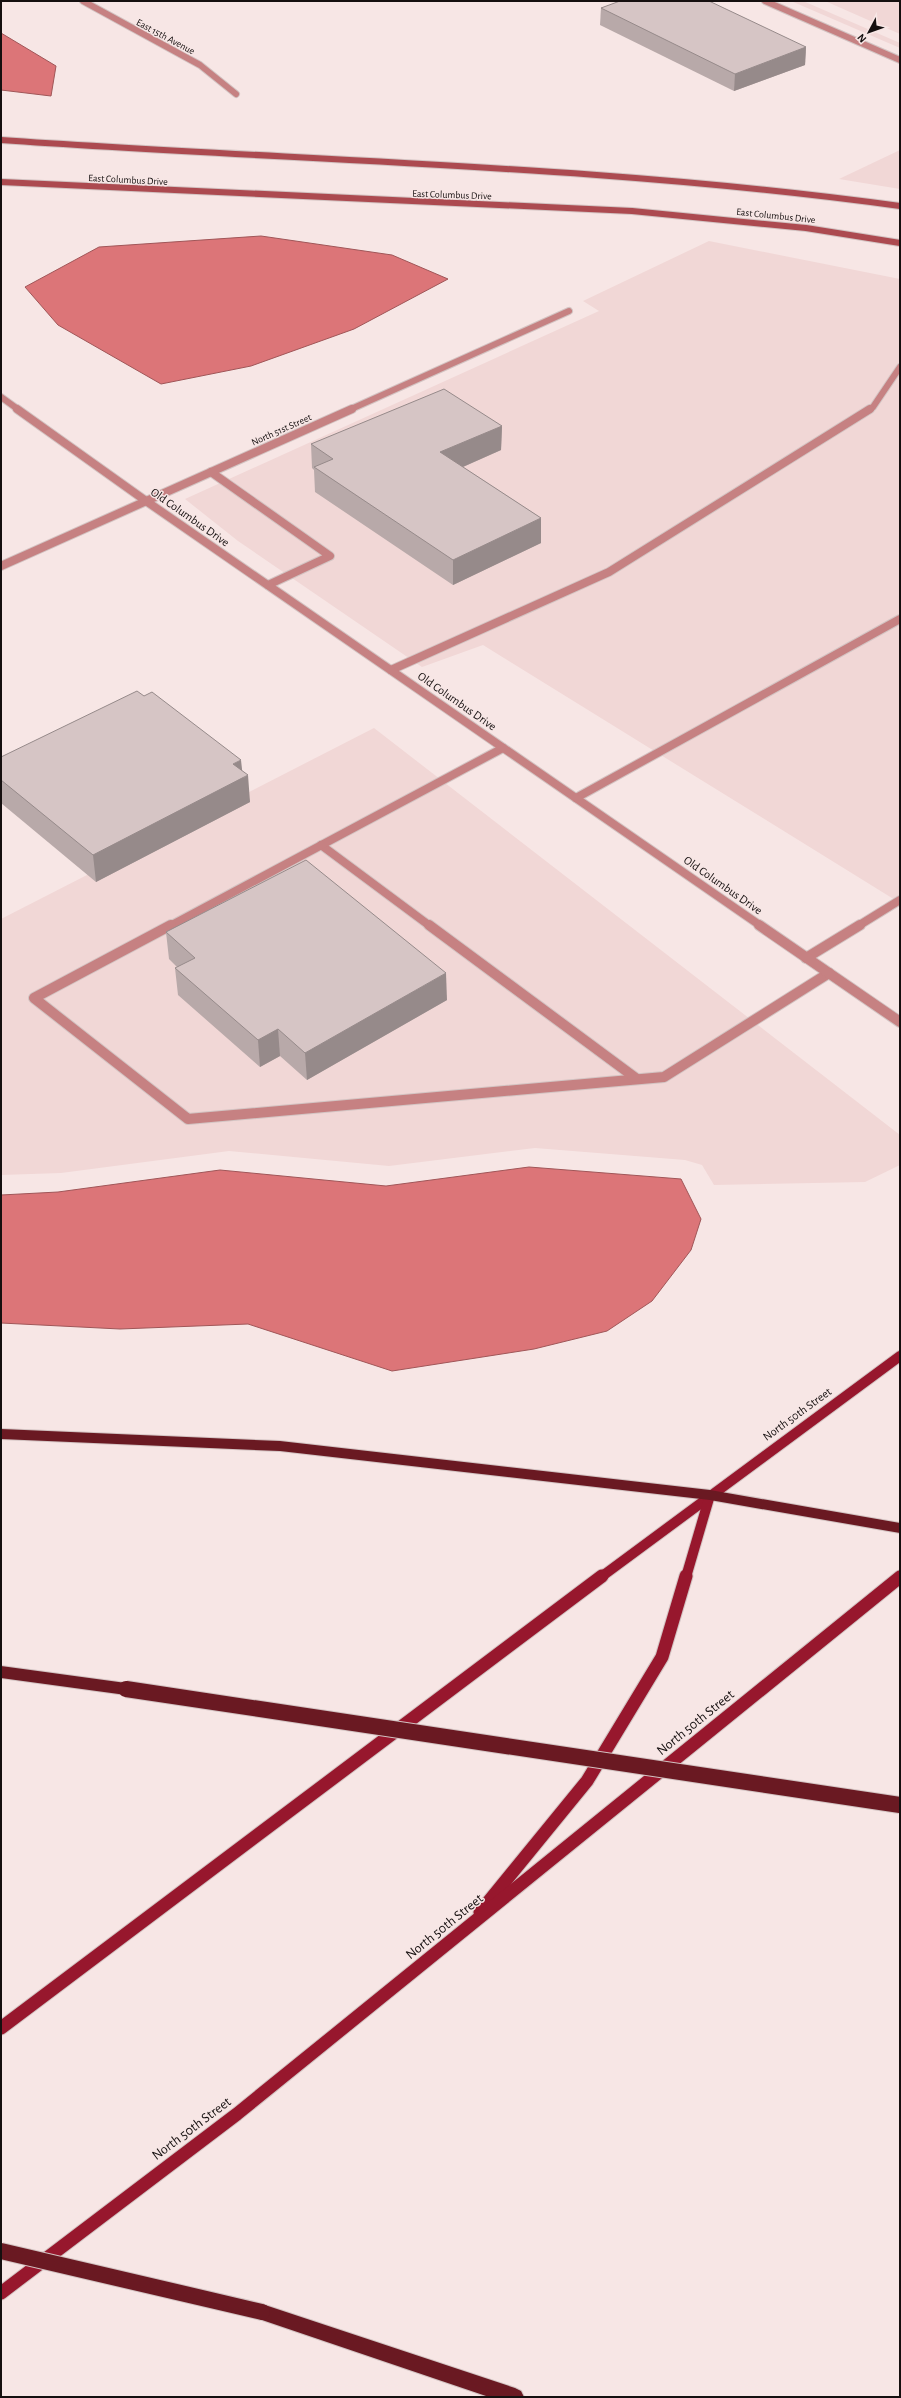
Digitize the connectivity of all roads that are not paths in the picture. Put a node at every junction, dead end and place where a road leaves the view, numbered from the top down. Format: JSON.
{"nodes":[{"id":1,"x":83,"y":1,"type":"edge"},
{"id":2,"x":765,"y":1,"type":"edge"},
{"id":3,"x":900,"y":60,"type":"edge"},
{"id":4,"x":236,"y":94,"type":"dead end"},
{"id":5,"x":1,"y":140,"type":"edge"},
{"id":6,"x":1,"y":182,"type":"edge"},
{"id":7,"x":900,"y":206,"type":"edge"},
{"id":8,"x":900,"y":243,"type":"edge"},
{"id":9,"x":569,"y":311,"type":"dead end"},
{"id":10,"x":900,"y":367,"type":"edge"},
{"id":11,"x":1,"y":398,"type":"edge"},
{"id":12,"x":210,"y":472,"type":"junction"},
{"id":13,"x":146,"y":501,"type":"junction"},
{"id":14,"x":1,"y":566,"type":"edge"},
{"id":15,"x":268,"y":585,"type":"junction"},
{"id":16,"x":900,"y":620,"type":"edge"},
{"id":17,"x":391,"y":670,"type":"junction"},
{"id":18,"x":503,"y":748,"type":"junction"},
{"id":19,"x":576,"y":798,"type":"junction"},
{"id":20,"x":321,"y":845,"type":"junction"},
{"id":21,"x":900,"y":900,"type":"edge"},
{"id":22,"x":806,"y":958,"type":"junction"},
{"id":23,"x":829,"y":973,"type":"junction"},
{"id":24,"x":900,"y":1022,"type":"edge"},
{"id":25,"x":637,"y":1079,"type":"junction"},
{"id":26,"x":900,"y":1356,"type":"edge"},
{"id":27,"x":1,"y":1434,"type":"edge"},
{"id":28,"x":710,"y":1495,"type":"junction"},
{"id":29,"x":900,"y":1528,"type":"edge"},
{"id":30,"x":900,"y":1577,"type":"edge"},
{"id":31,"x":1,"y":1672,"type":"edge"},
{"id":32,"x":900,"y":1805,"type":"edge"},
{"id":33,"x":466,"y":1929,"type":"junction"},
{"id":34,"x":1,"y":2028,"type":"edge"},
{"id":35,"x":1,"y":2251,"type":"edge"},
{"id":36,"x":1,"y":2293,"type":"edge"},
{"id":37,"x":515,"y":2397,"type":"edge"}],
"edges":[{"from":1,"to":4,"type":"street","name":"East 15th Avenue"},
{"from":2,"to":3,"type":"street"},
{"from":5,"to":7,"type":"main road"},
{"from":6,"to":8,"type":"main road","name":"East Columbus Drive"},
{"from":9,"to":12,"type":"street","name":"North 51st Street"},
{"from":10,"to":17,"type":"street"},
{"from":11,"to":13,"type":"street","name":"Old Columbus Drive"},
{"from":12,"to":13,"type":"street","name":"North 51st Street"},
{"from":12,"to":15,"type":"street"},
{"from":13,"to":14,"type":"street","name":"North 51st Street"},
{"from":13,"to":15,"type":"street","name":"Old Columbus Drive"},
{"from":15,"to":17,"type":"street","name":"Old Columbus Drive"},
{"from":16,"to":19,"type":"street"},
{"from":17,"to":18,"type":"street","name":"Old Columbus Drive"},
{"from":18,"to":19,"type":"street","name":"Old Columbus Drive"},
{"from":18,"to":20,"type":"street"},
{"from":19,"to":22,"type":"street","name":"Old Columbus Drive"},
{"from":20,"to":25,"type":"street"},
{"from":20,"to":25,"type":"street"},
{"from":21,"to":22,"type":"street"},
{"from":22,"to":23,"type":"street","name":"Old Columbus Drive"},
{"from":23,"to":24,"type":"street","name":"Old Columbus Drive"},
{"from":23,"to":25,"type":"street"},
{"from":26,"to":28,"type":"main road","name":"North 50th Street"},
{"from":27,"to":28,"type":"highway"},
{"from":28,"to":29,"type":"highway"},
{"from":28,"to":33,"type":"main road"},
{"from":28,"to":34,"type":"main road","name":"North 50th Street"},
{"from":30,"to":33,"type":"main road","name":"North 50th Street"},
{"from":31,"to":32,"type":"highway","bridge":true},
{"from":33,"to":36,"type":"main road","name":"North 50th Street"},
{"from":35,"to":37,"type":"highway","bridge":true}]}
